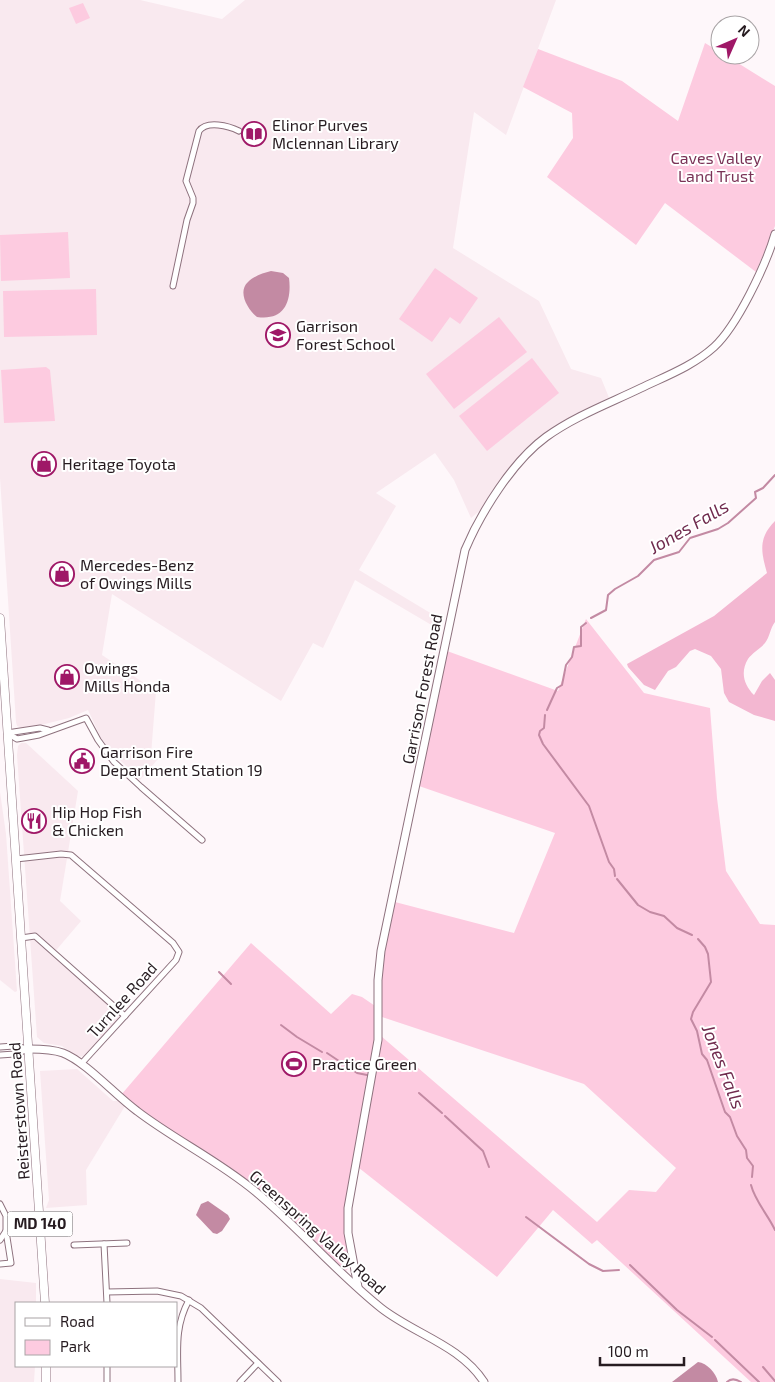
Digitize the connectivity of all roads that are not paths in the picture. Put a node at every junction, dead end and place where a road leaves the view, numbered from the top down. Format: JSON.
{"nodes":[{"id":1,"x":239,"y":131,"type":"dead end"},
{"id":2,"x":775,"y":234,"type":"edge"},
{"id":3,"x":173,"y":286,"type":"dead end"},
{"id":4,"x":0,"y":618,"type":"edge"},
{"id":5,"x":7,"y":734,"type":"junction"},
{"id":6,"x":202,"y":840,"type":"dead end"},
{"id":7,"x":16,"y":858,"type":"junction"},
{"id":8,"x":21,"y":938,"type":"junction"},
{"id":9,"x":125,"y":1016,"type":"junction"},
{"id":10,"x":0,"y":1047,"type":"edge"},
{"id":11,"x":29,"y":1049,"type":"junction"},
{"id":12,"x":0,"y":1055,"type":"edge"},
{"id":13,"x":81,"y":1064,"type":"junction"},
{"id":14,"x":0,"y":1204,"type":"edge"},
{"id":15,"x":6,"y":1231,"type":"junction"},
{"id":16,"x":0,"y":1240,"type":"edge"},
{"id":17,"x":127,"y":1243,"type":"dead end"},
{"id":18,"x":104,"y":1244,"type":"junction"},
{"id":19,"x":74,"y":1245,"type":"dead end"},
{"id":20,"x":0,"y":1264,"type":"edge"},
{"id":21,"x":358,"y":1287,"type":"junction"},
{"id":22,"x":107,"y":1292,"type":"junction"},
{"id":23,"x":189,"y":1300,"type":"junction"},
{"id":24,"x":44,"y":1302,"type":"edge"},
{"id":25,"x":107,"y":1302,"type":"edge"},
{"id":26,"x":178,"y":1343,"type":"edge"},
{"id":27,"x":258,"y":1363,"type":"junction"},
{"id":28,"x":46,"y":1367,"type":"edge"},
{"id":29,"x":107,"y":1367,"type":"edge"},
{"id":30,"x":177,"y":1367,"type":"edge"},
{"id":31,"x":46,"y":1382,"type":"edge"},
{"id":32,"x":107,"y":1382,"type":"edge"},
{"id":33,"x":178,"y":1382,"type":"edge"},
{"id":34,"x":240,"y":1382,"type":"edge"},
{"id":35,"x":278,"y":1382,"type":"edge"},
{"id":36,"x":484,"y":1382,"type":"edge"}],
"edges":[{"from":1,"to":3,"type":"street"},
{"from":2,"to":21,"type":"main road","name":"Garrison Forest Road"},
{"from":4,"to":5,"type":"main road","name":"Reisterstown Road","number":"MD 140"},
{"from":5,"to":6,"type":"street"},
{"from":5,"to":7,"type":"main road","name":"Reisterstown Road","number":"MD 140"},
{"from":7,"to":8,"type":"main road","name":"Reisterstown Road","number":"MD 140"},
{"from":7,"to":9,"type":"street","name":"Turnlee Road"},
{"from":8,"to":9,"type":"street"},
{"from":8,"to":11,"type":"main road","name":"Reisterstown Road","number":"MD 140"},
{"from":9,"to":13,"type":"street","name":"Turnlee Road"},
{"from":10,"to":11,"type":"street","name":"Greenspring Valley Road"},
{"from":11,"to":12,"type":"street","name":"Greenspring Valley Road"},
{"from":11,"to":13,"type":"main road","name":"Greenspring Valley Road"},
{"from":11,"to":24,"type":"main road","name":"Reisterstown Road","number":"MD 140"},
{"from":13,"to":21,"type":"main road","name":"Greenspring Valley Road"},
{"from":14,"to":15,"type":"street"},
{"from":15,"to":16,"type":"street"},
{"from":15,"to":20,"type":"street"},
{"from":17,"to":18,"type":"street"},
{"from":18,"to":19,"type":"street"},
{"from":18,"to":22,"type":"street"},
{"from":21,"to":36,"type":"main road","name":"Greenspring Valley Road"},
{"from":22,"to":23,"type":"street"},
{"from":22,"to":25,"type":"street"},
{"from":23,"to":26,"type":"street"},
{"from":23,"to":27,"type":"street"},
{"from":27,"to":34,"type":"street"},
{"from":27,"to":35,"type":"street"},
{"from":28,"to":31,"type":"main road"},
{"from":29,"to":32,"type":"street"},
{"from":30,"to":33,"type":"street"}]}
